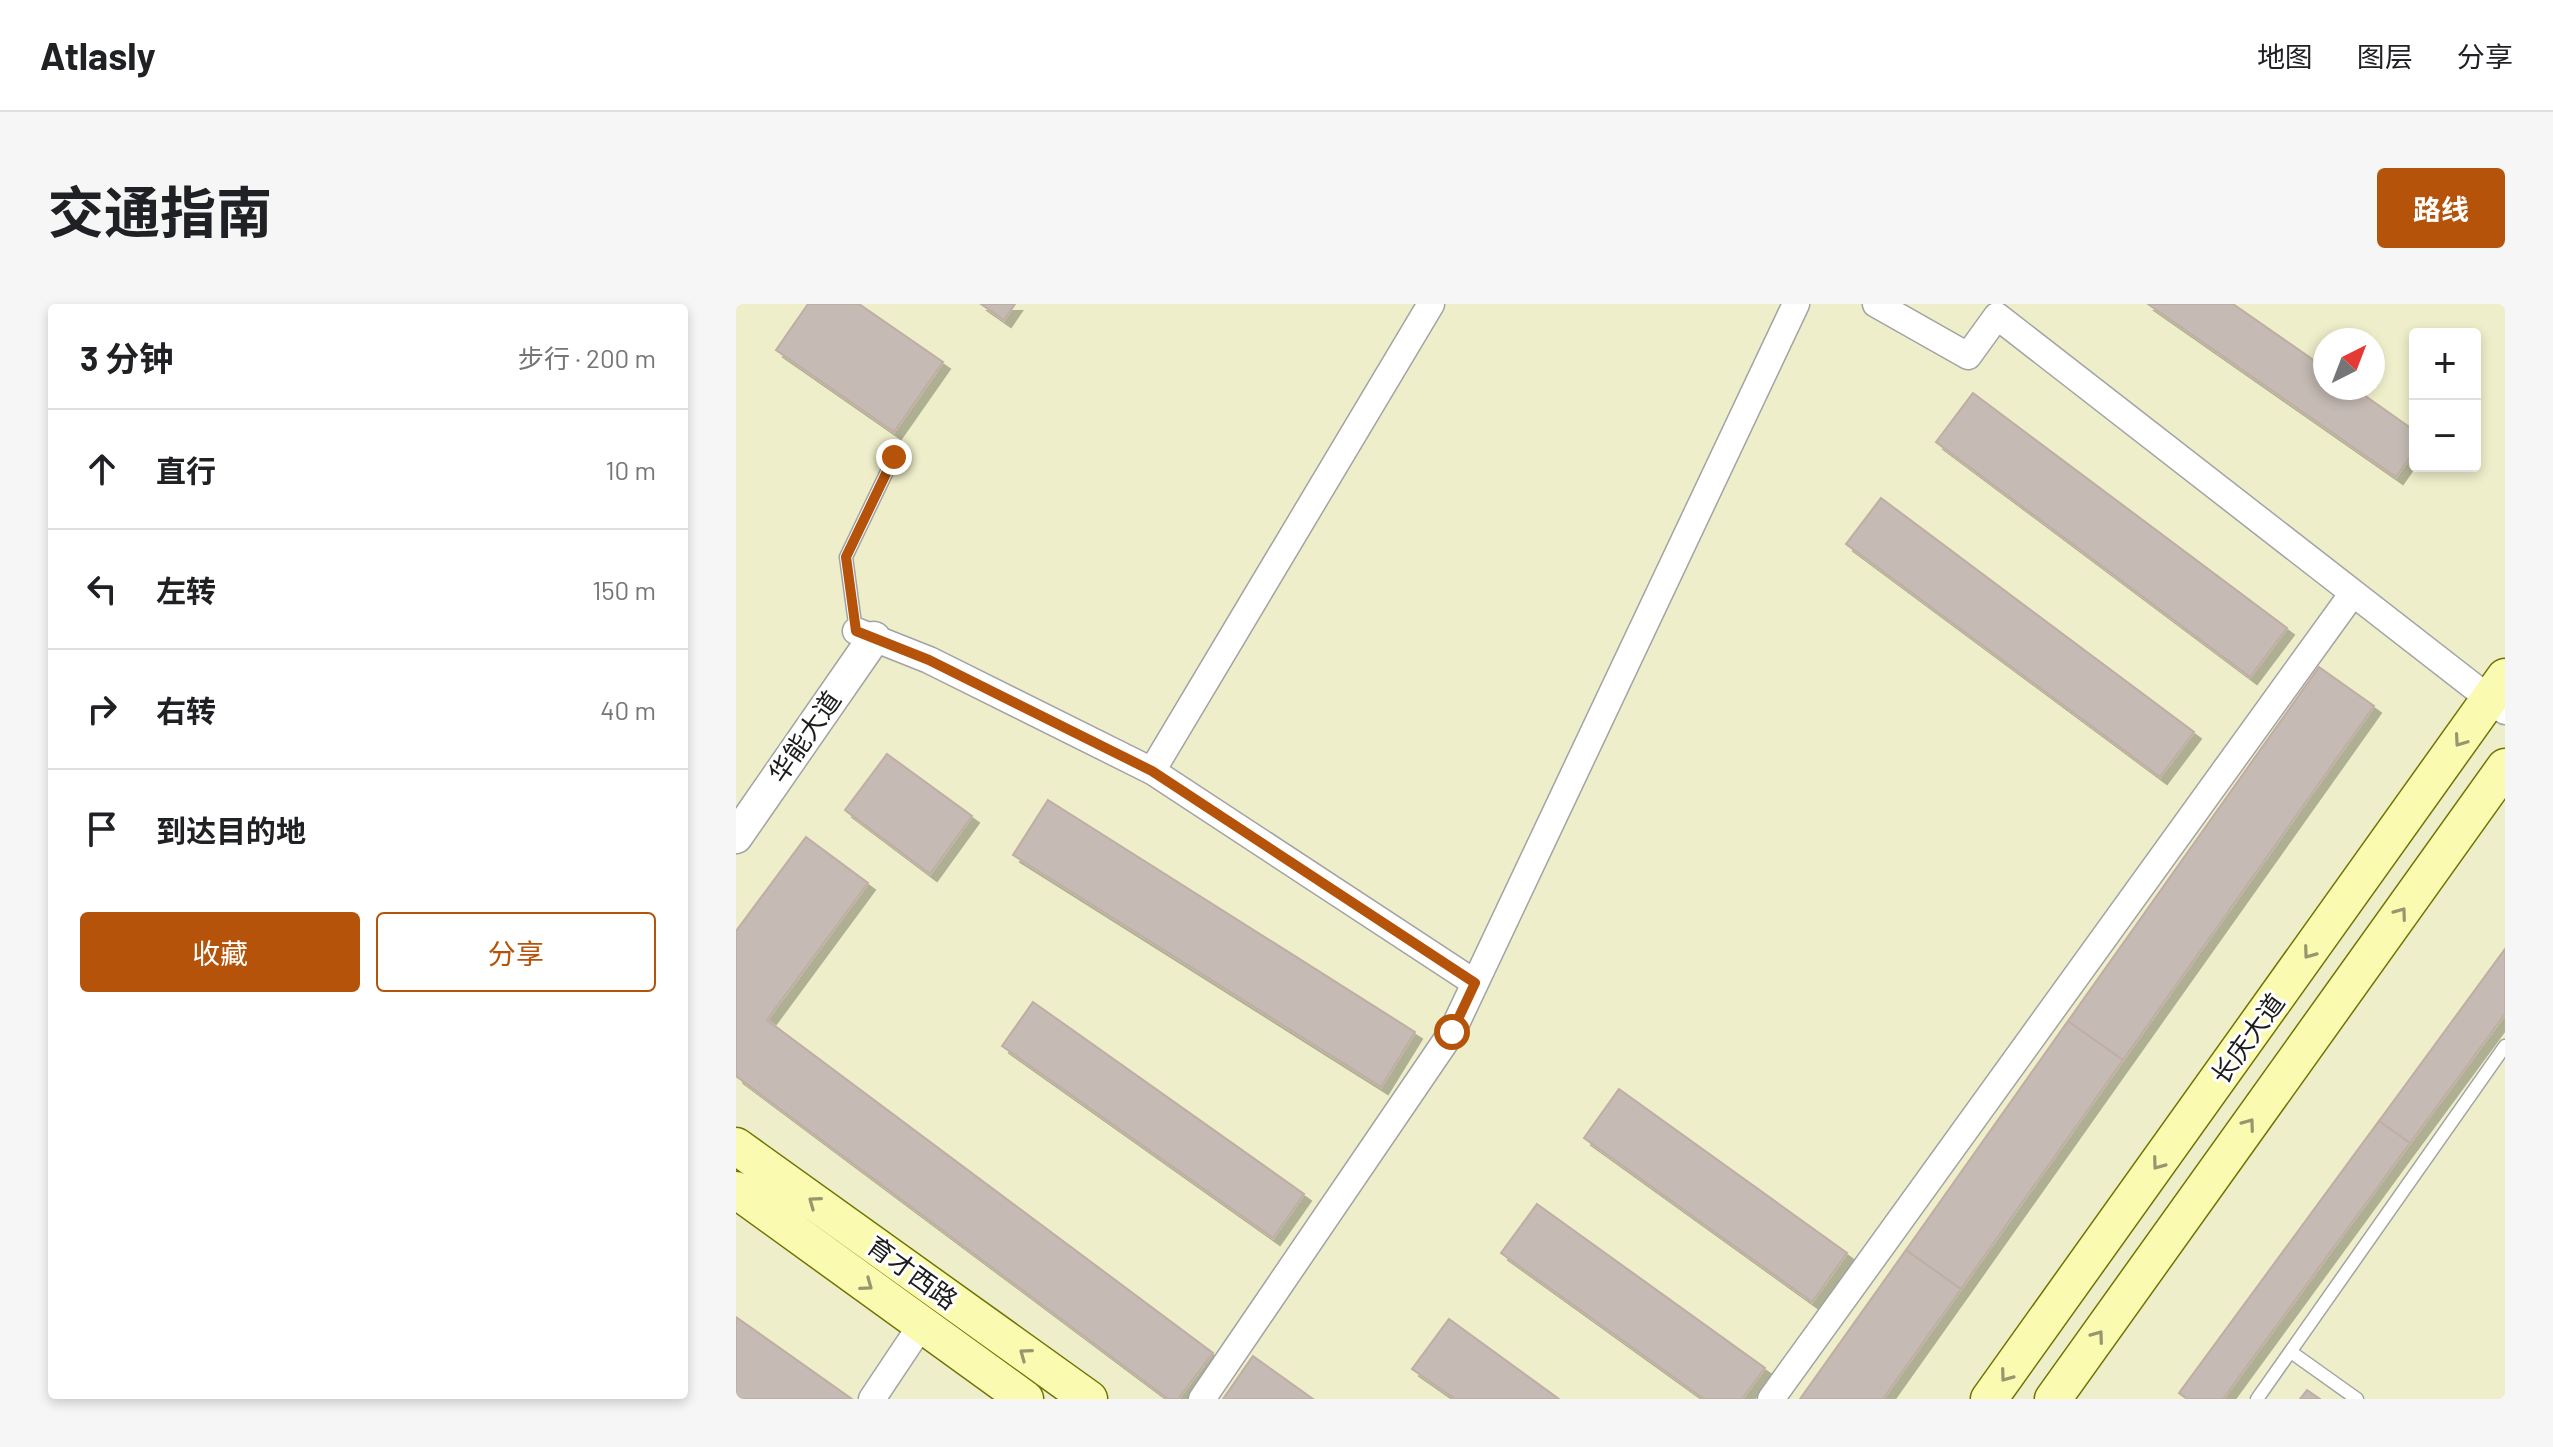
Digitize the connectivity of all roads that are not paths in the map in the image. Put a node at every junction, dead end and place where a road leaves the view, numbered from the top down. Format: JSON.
{"nodes":[{"id":1,"x":1431,"y":304,"type":"edge"},
{"id":2,"x":1796,"y":304,"type":"edge"},
{"id":3,"x":1876,"y":304,"type":"edge"},
{"id":4,"x":894,"y":457,"type":"dead end"},
{"id":5,"x":2353,"y":593,"type":"junction"},
{"id":6,"x":865,"y":635,"type":"junction"},
{"id":7,"x":2500,"y":696,"type":"edge"},
{"id":8,"x":2505,"y":767,"type":"edge"},
{"id":9,"x":1152,"y":771,"type":"junction"},
{"id":10,"x":736,"y":803,"type":"edge"},
{"id":11,"x":736,"y":837,"type":"edge"},
{"id":12,"x":1475,"y":983,"type":"junction"},
{"id":13,"x":2505,"y":1046,"type":"edge"},
{"id":14,"x":736,"y":1146,"type":"edge"},
{"id":15,"x":736,"y":1190,"type":"edge"},
{"id":16,"x":922,"y":1324,"type":"junction"},
{"id":17,"x":2291,"y":1352,"type":"junction"},
{"id":18,"x":872,"y":1399,"type":"edge"},
{"id":19,"x":1025,"y":1399,"type":"edge"},
{"id":20,"x":1089,"y":1399,"type":"edge"},
{"id":21,"x":1202,"y":1399,"type":"edge"},
{"id":22,"x":1771,"y":1399,"type":"edge"},
{"id":23,"x":1989,"y":1399,"type":"edge"},
{"id":24,"x":2053,"y":1399,"type":"edge"},
{"id":25,"x":2257,"y":1399,"type":"edge"},
{"id":26,"x":2357,"y":1399,"type":"edge"}],
"edges":[{"from":1,"to":9,"type":"street"},
{"from":2,"to":12,"type":"street"},
{"from":3,"to":5,"type":"street"},
{"from":4,"to":6,"type":"lane"},
{"from":5,"to":7,"type":"street"},
{"from":5,"to":22,"type":"street"},
{"from":6,"to":9,"type":"street"},
{"from":6,"to":10,"type":"street","name":"华能大道"},
{"from":6,"to":11,"type":"street","name":"华能大道"},
{"from":7,"to":23,"type":"main road","name":"长庆大道","one_way":true},
{"from":24,"to":8,"type":"main road","name":"长庆大道","one_way":true},
{"from":9,"to":12,"type":"street"},
{"from":12,"to":21,"type":"street"},
{"from":13,"to":17,"type":"lane"},
{"from":20,"to":14,"type":"main road","name":"育才西路","one_way":true},
{"from":15,"to":16,"type":"main road","name":"育才西路","one_way":true},
{"from":16,"to":18,"type":"street"},
{"from":16,"to":19,"type":"main road","name":"育才西路"},
{"from":17,"to":25,"type":"lane"},
{"from":17,"to":26,"type":"lane"}]}
